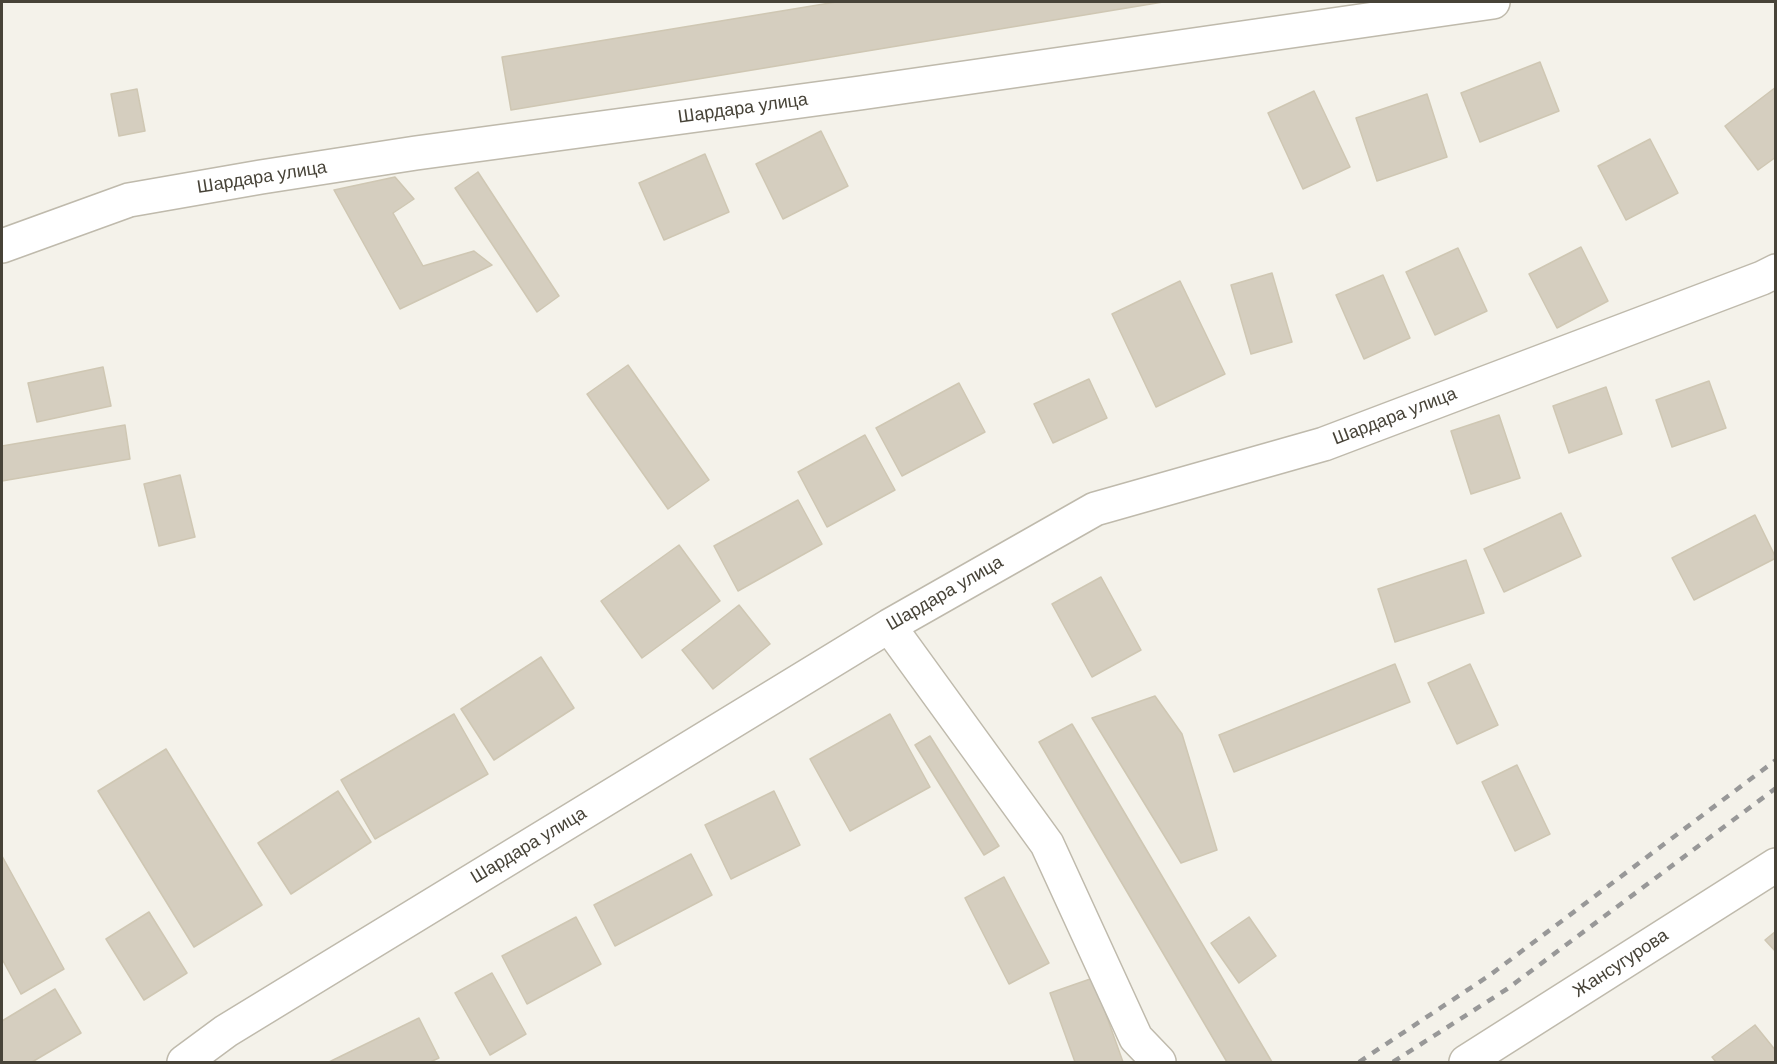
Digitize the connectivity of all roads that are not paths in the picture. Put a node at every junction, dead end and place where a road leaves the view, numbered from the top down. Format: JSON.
{"nodes":[{"id":1,"x":1493,"y":2,"type":"edge"},
{"id":2,"x":2,"y":246,"type":"edge"},
{"id":3,"x":1776,"y":271,"type":"edge"},
{"id":4,"x":889,"y":626,"type":"junction"},
{"id":5,"x":1776,"y":865,"type":"edge"},
{"id":6,"x":184,"y":1062,"type":"edge"},
{"id":7,"x":1159,"y":1062,"type":"edge"},
{"id":8,"x":1466,"y":1062,"type":"edge"}],
"edges":[{"from":1,"to":2,"type":"street","name":"Шардара улица"},
{"from":3,"to":4,"type":"street","name":"Шардара улица"},
{"from":4,"to":6,"type":"street","name":"Шардара улица"},
{"from":4,"to":7,"type":"street"},
{"from":5,"to":8,"type":"street","name":"Жансугурова"}]}
